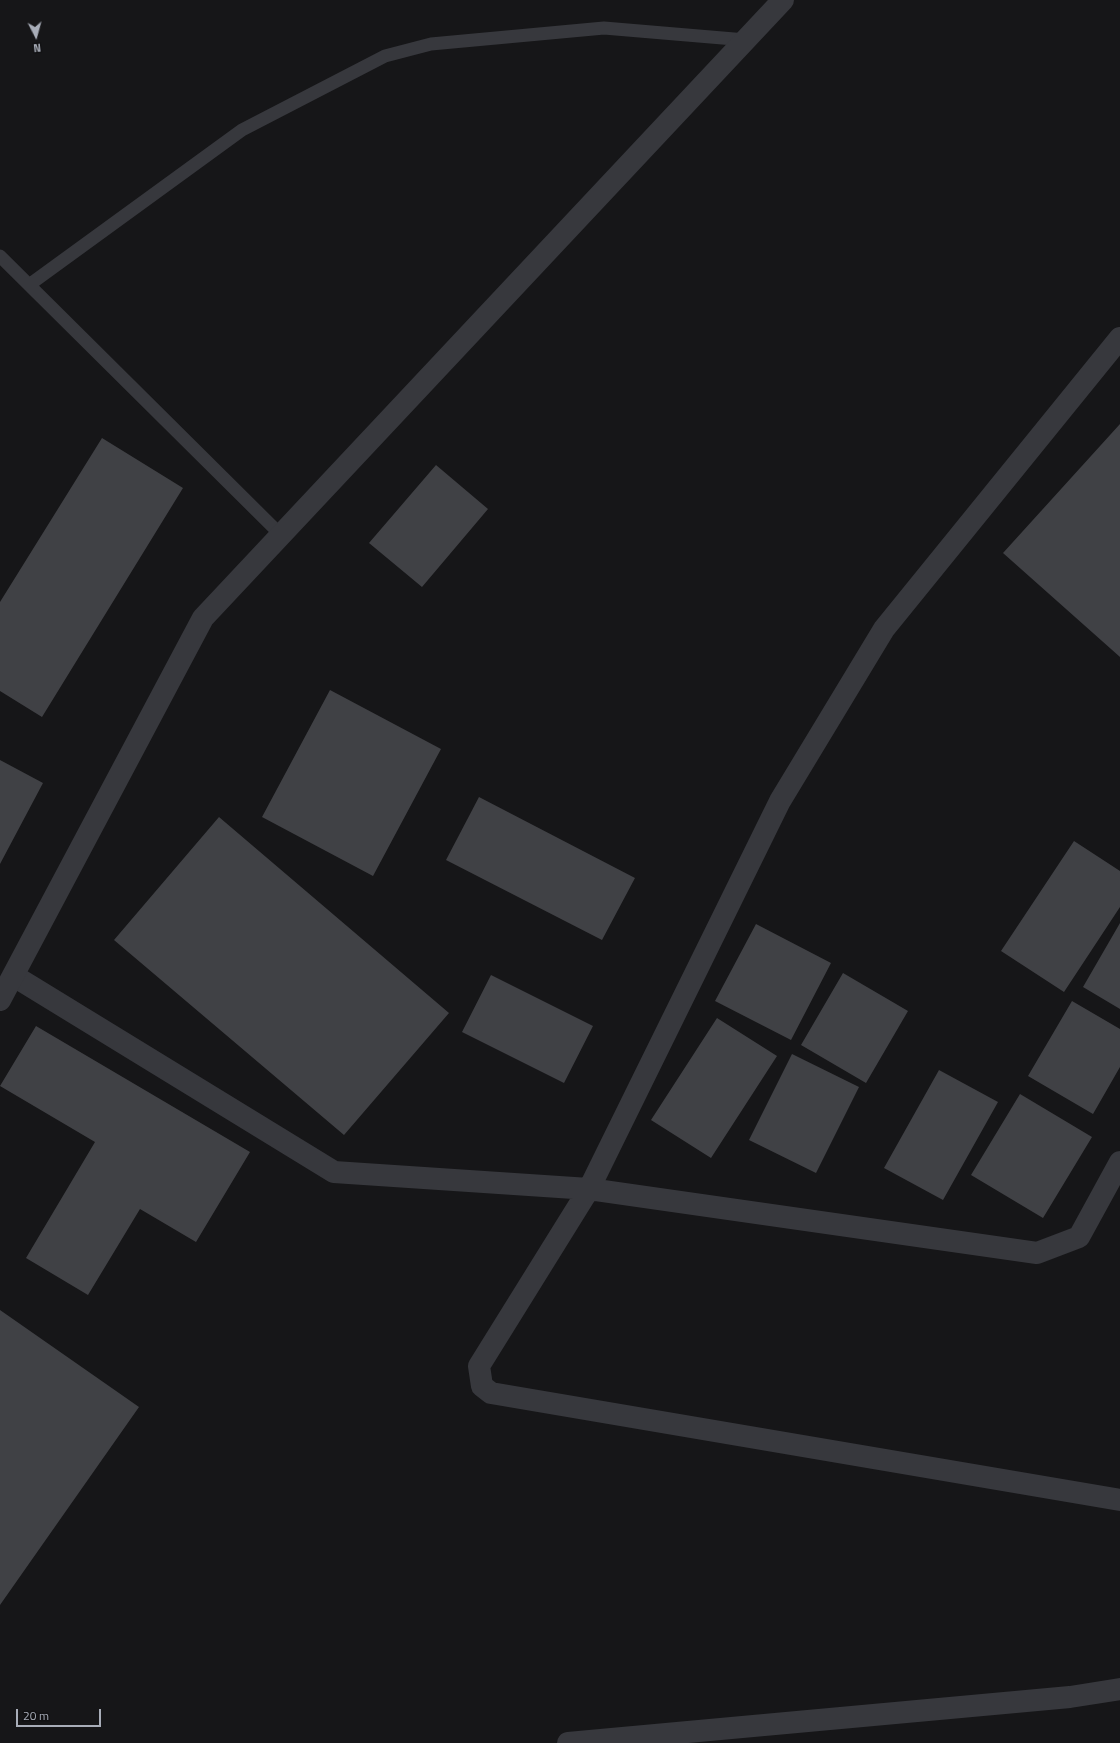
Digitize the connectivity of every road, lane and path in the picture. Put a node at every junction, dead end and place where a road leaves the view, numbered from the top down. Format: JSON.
{"nodes":[{"id":1,"x":783,"y":0,"type":"edge"},
{"id":2,"x":746,"y":40,"type":"junction"},
{"id":3,"x":0,"y":256,"type":"edge"},
{"id":4,"x":29,"y":285,"type":"junction"},
{"id":5,"x":1119,"y":341,"type":"edge"},
{"id":6,"x":281,"y":535,"type":"junction"},
{"id":7,"x":14,"y":976,"type":"junction"},
{"id":8,"x":0,"y":1000,"type":"edge"},
{"id":9,"x":1120,"y":1162,"type":"edge"},
{"id":10,"x":589,"y":1189,"type":"junction"},
{"id":11,"x":1120,"y":1500,"type":"edge"},
{"id":12,"x":1120,"y":1689,"type":"edge"},
{"id":13,"x":568,"y":1743,"type":"edge"}],
"edges":[{"from":1,"to":2,"type":"street"},
{"from":2,"to":4,"type":"lane"},
{"from":2,"to":6,"type":"street"},
{"from":3,"to":4,"type":"lane"},
{"from":4,"to":6,"type":"lane"},
{"from":5,"to":10,"type":"street"},
{"from":6,"to":7,"type":"street"},
{"from":7,"to":8,"type":"street"},
{"from":7,"to":10,"type":"street"},
{"from":9,"to":10,"type":"street"},
{"from":10,"to":11,"type":"street"},
{"from":12,"to":13,"type":"street"}]}
